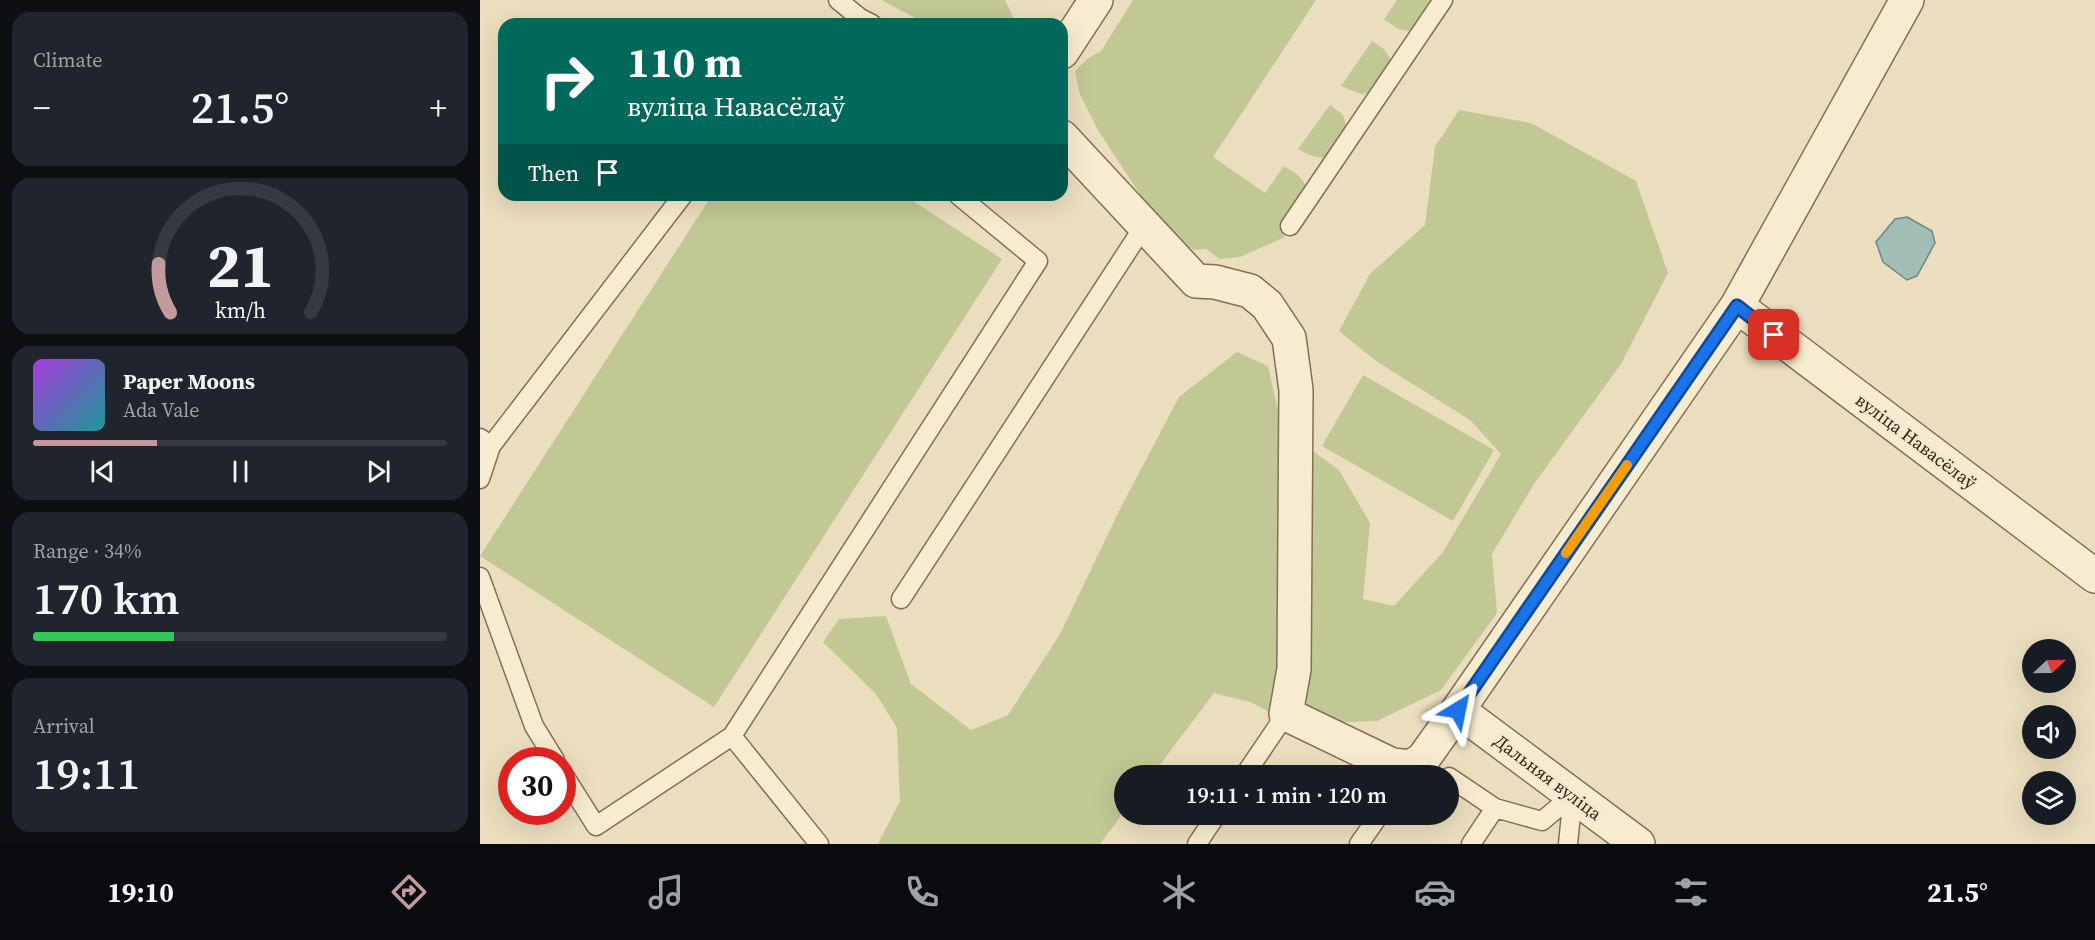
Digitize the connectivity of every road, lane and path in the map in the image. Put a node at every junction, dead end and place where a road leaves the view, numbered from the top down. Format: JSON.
{"nodes":[{"id":1,"x":838,"y":0,"type":"edge"},
{"id":2,"x":1096,"y":0,"type":"edge"},
{"id":3,"x":1443,"y":0,"type":"edge"},
{"id":4,"x":1907,"y":0,"type":"edge"},
{"id":5,"x":860,"y":18,"type":"edge"},
{"id":6,"x":1068,"y":42,"type":"edge"},
{"id":7,"x":1068,"y":144,"type":"edge"},
{"id":8,"x":678,"y":201,"type":"edge"},
{"id":9,"x":965,"y":201,"type":"edge"},
{"id":10,"x":1144,"y":226,"type":"junction"},
{"id":11,"x":1290,"y":226,"type":"dead end"},
{"id":12,"x":1737,"y":306,"type":"junction"},
{"id":13,"x":485,"y":442,"type":"edge"},
{"id":14,"x":480,"y":479,"type":"edge"},
{"id":15,"x":2095,"y":576,"type":"edge"},
{"id":16,"x":480,"y":577,"type":"edge"},
{"id":17,"x":901,"y":599,"type":"dead end"},
{"id":18,"x":1458,"y":710,"type":"junction"},
{"id":19,"x":1286,"y":714,"type":"junction"},
{"id":20,"x":732,"y":736,"type":"junction"},
{"id":21,"x":547,"y":747,"type":"edge"},
{"id":22,"x":1251,"y":765,"type":"edge"},
{"id":23,"x":1408,"y":765,"type":"edge"},
{"id":24,"x":1423,"y":765,"type":"edge"},
{"id":25,"x":1459,"y":790,"type":"edge"},
{"id":26,"x":576,"y":794,"type":"edge"},
{"id":27,"x":1573,"y":795,"type":"junction"},
{"id":28,"x":1495,"y":808,"type":"junction"},
{"id":29,"x":1210,"y":825,"type":"edge"},
{"id":30,"x":1372,"y":825,"type":"edge"},
{"id":31,"x":819,"y":844,"type":"edge"},
{"id":32,"x":1197,"y":844,"type":"edge"},
{"id":33,"x":1359,"y":844,"type":"edge"},
{"id":34,"x":1471,"y":844,"type":"edge"},
{"id":35,"x":1568,"y":844,"type":"edge"},
{"id":36,"x":1638,"y":844,"type":"edge"}],
"edges":[{"from":1,"to":5,"type":"lane"},
{"from":2,"to":6,"type":"street"},
{"from":3,"to":11,"type":"lane"},
{"from":4,"to":12,"type":"street"},
{"from":7,"to":10,"type":"street"},
{"from":8,"to":13,"type":"lane"},
{"from":9,"to":20,"type":"lane"},
{"from":10,"to":17,"type":"lane"},
{"from":10,"to":19,"type":"street"},
{"from":12,"to":15,"type":"street","name":"вуліца Навасёлаў"},
{"from":12,"to":18,"type":"street"},
{"from":13,"to":14,"type":"lane"},
{"from":16,"to":21,"type":"lane"},
{"from":18,"to":24,"type":"street"},
{"from":18,"to":27,"type":"street","name":"Дальняя вуліца"},
{"from":19,"to":22,"type":"lane"},
{"from":19,"to":23,"type":"street"},
{"from":20,"to":26,"type":"lane"},
{"from":20,"to":31,"type":"lane"},
{"from":25,"to":28,"type":"lane"},
{"from":27,"to":28,"type":"lane"},
{"from":27,"to":35,"type":"lane"},
{"from":27,"to":36,"type":"street","name":"Дальняя вуліца"},
{"from":28,"to":34,"type":"lane"},
{"from":29,"to":32,"type":"lane"},
{"from":30,"to":33,"type":"lane"}]}
